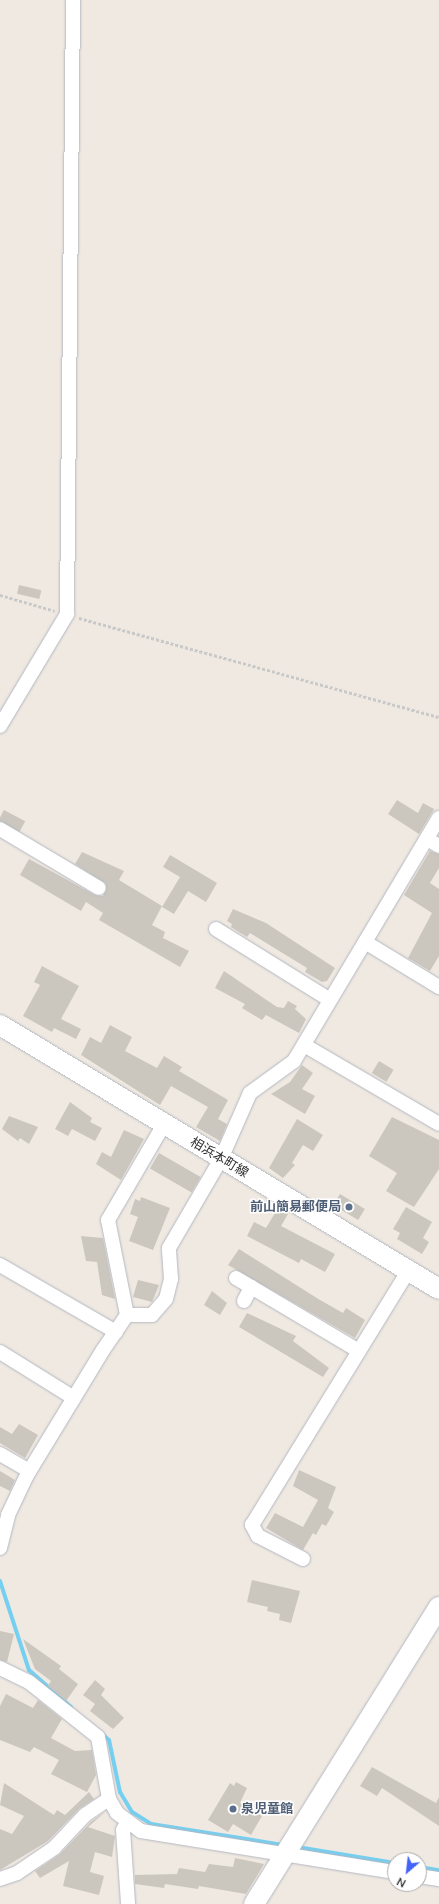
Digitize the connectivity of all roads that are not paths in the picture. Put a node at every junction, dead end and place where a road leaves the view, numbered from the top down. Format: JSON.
{"nodes":[{"id":1,"x":73,"y":0,"type":"edge"},
{"id":2,"x":0,"y":726,"type":"edge"},
{"id":3,"x":439,"y":818,"type":"edge"},
{"id":4,"x":0,"y":829,"type":"edge"},
{"id":5,"x":427,"y":839,"type":"junction"},
{"id":6,"x":439,"y":846,"type":"edge"},
{"id":7,"x":99,"y":888,"type":"dead end"},
{"id":8,"x":216,"y":929,"type":"dead end"},
{"id":9,"x":364,"y":942,"type":"junction"},
{"id":10,"x":439,"y":987,"type":"edge"},
{"id":11,"x":330,"y":1000,"type":"junction"},
{"id":12,"x":0,"y":1025,"type":"edge"},
{"id":13,"x":304,"y":1045,"type":"junction"},
{"id":14,"x":164,"y":1124,"type":"junction"},
{"id":15,"x":439,"y":1124,"type":"edge"},
{"id":16,"x":221,"y":1159,"type":"junction"},
{"id":17,"x":0,"y":1265,"type":"edge"},
{"id":18,"x":408,"y":1270,"type":"junction"},
{"id":19,"x":236,"y":1278,"type":"dead end"},
{"id":20,"x":251,"y":1287,"type":"junction"},
{"id":21,"x":439,"y":1289,"type":"edge"},
{"id":22,"x":244,"y":1301,"type":"dead end"},
{"id":23,"x":128,"y":1315,"type":"junction"},
{"id":24,"x":116,"y":1332,"type":"junction"},
{"id":25,"x":359,"y":1351,"type":"junction"},
{"id":26,"x":0,"y":1352,"type":"edge"},
{"id":27,"x":74,"y":1398,"type":"junction"},
{"id":28,"x":0,"y":1454,"type":"edge"},
{"id":29,"x":30,"y":1471,"type":"junction"},
{"id":30,"x":0,"y":1548,"type":"edge"},
{"id":31,"x":303,"y":1558,"type":"dead end"},
{"id":32,"x":439,"y":1607,"type":"edge"},
{"id":33,"x":0,"y":1668,"type":"edge"},
{"id":34,"x":109,"y":1800,"type":"junction"},
{"id":35,"x":127,"y":1823,"type":"junction"},
{"id":36,"x":285,"y":1856,"type":"junction"},
{"id":37,"x":387,"y":1871,"type":"edge"},
{"id":38,"x":427,"y":1877,"type":"edge"},
{"id":39,"x":0,"y":1879,"type":"edge"},
{"id":40,"x":439,"y":1879,"type":"edge"},
{"id":41,"x":128,"y":1904,"type":"edge"},
{"id":42,"x":254,"y":1904,"type":"edge"}],
"edges":[{"from":1,"to":2,"type":"street"},
{"from":3,"to":5,"type":"street"},
{"from":4,"to":7,"type":"street"},
{"from":5,"to":6,"type":"street"},
{"from":5,"to":9,"type":"street"},
{"from":8,"to":11,"type":"street"},
{"from":9,"to":10,"type":"street"},
{"from":9,"to":11,"type":"street"},
{"from":11,"to":13,"type":"street"},
{"from":12,"to":14,"type":"main road","name":"相浜本町線"},
{"from":13,"to":15,"type":"street"},
{"from":13,"to":16,"type":"street"},
{"from":14,"to":16,"type":"main road","name":"相浜本町線"},
{"from":14,"to":23,"type":"street"},
{"from":16,"to":18,"type":"main road","name":"相浜本町線"},
{"from":16,"to":23,"type":"street"},
{"from":17,"to":24,"type":"street"},
{"from":18,"to":21,"type":"main road","name":"相浜本町線"},
{"from":18,"to":25,"type":"street"},
{"from":19,"to":20,"type":"street"},
{"from":20,"to":22,"type":"street"},
{"from":20,"to":25,"type":"street"},
{"from":23,"to":24,"type":"street"},
{"from":24,"to":27,"type":"street"},
{"from":25,"to":31,"type":"street"},
{"from":26,"to":27,"type":"street"},
{"from":27,"to":29,"type":"street"},
{"from":28,"to":29,"type":"street"},
{"from":29,"to":30,"type":"street"},
{"from":32,"to":36,"type":"main road"},
{"from":33,"to":34,"type":"street"},
{"from":34,"to":35,"type":"street"},
{"from":34,"to":39,"type":"street"},
{"from":35,"to":36,"type":"street"},
{"from":35,"to":41,"type":"street"},
{"from":36,"to":37,"type":"street"},
{"from":36,"to":42,"type":"main road"},
{"from":38,"to":40,"type":"street"}]}
